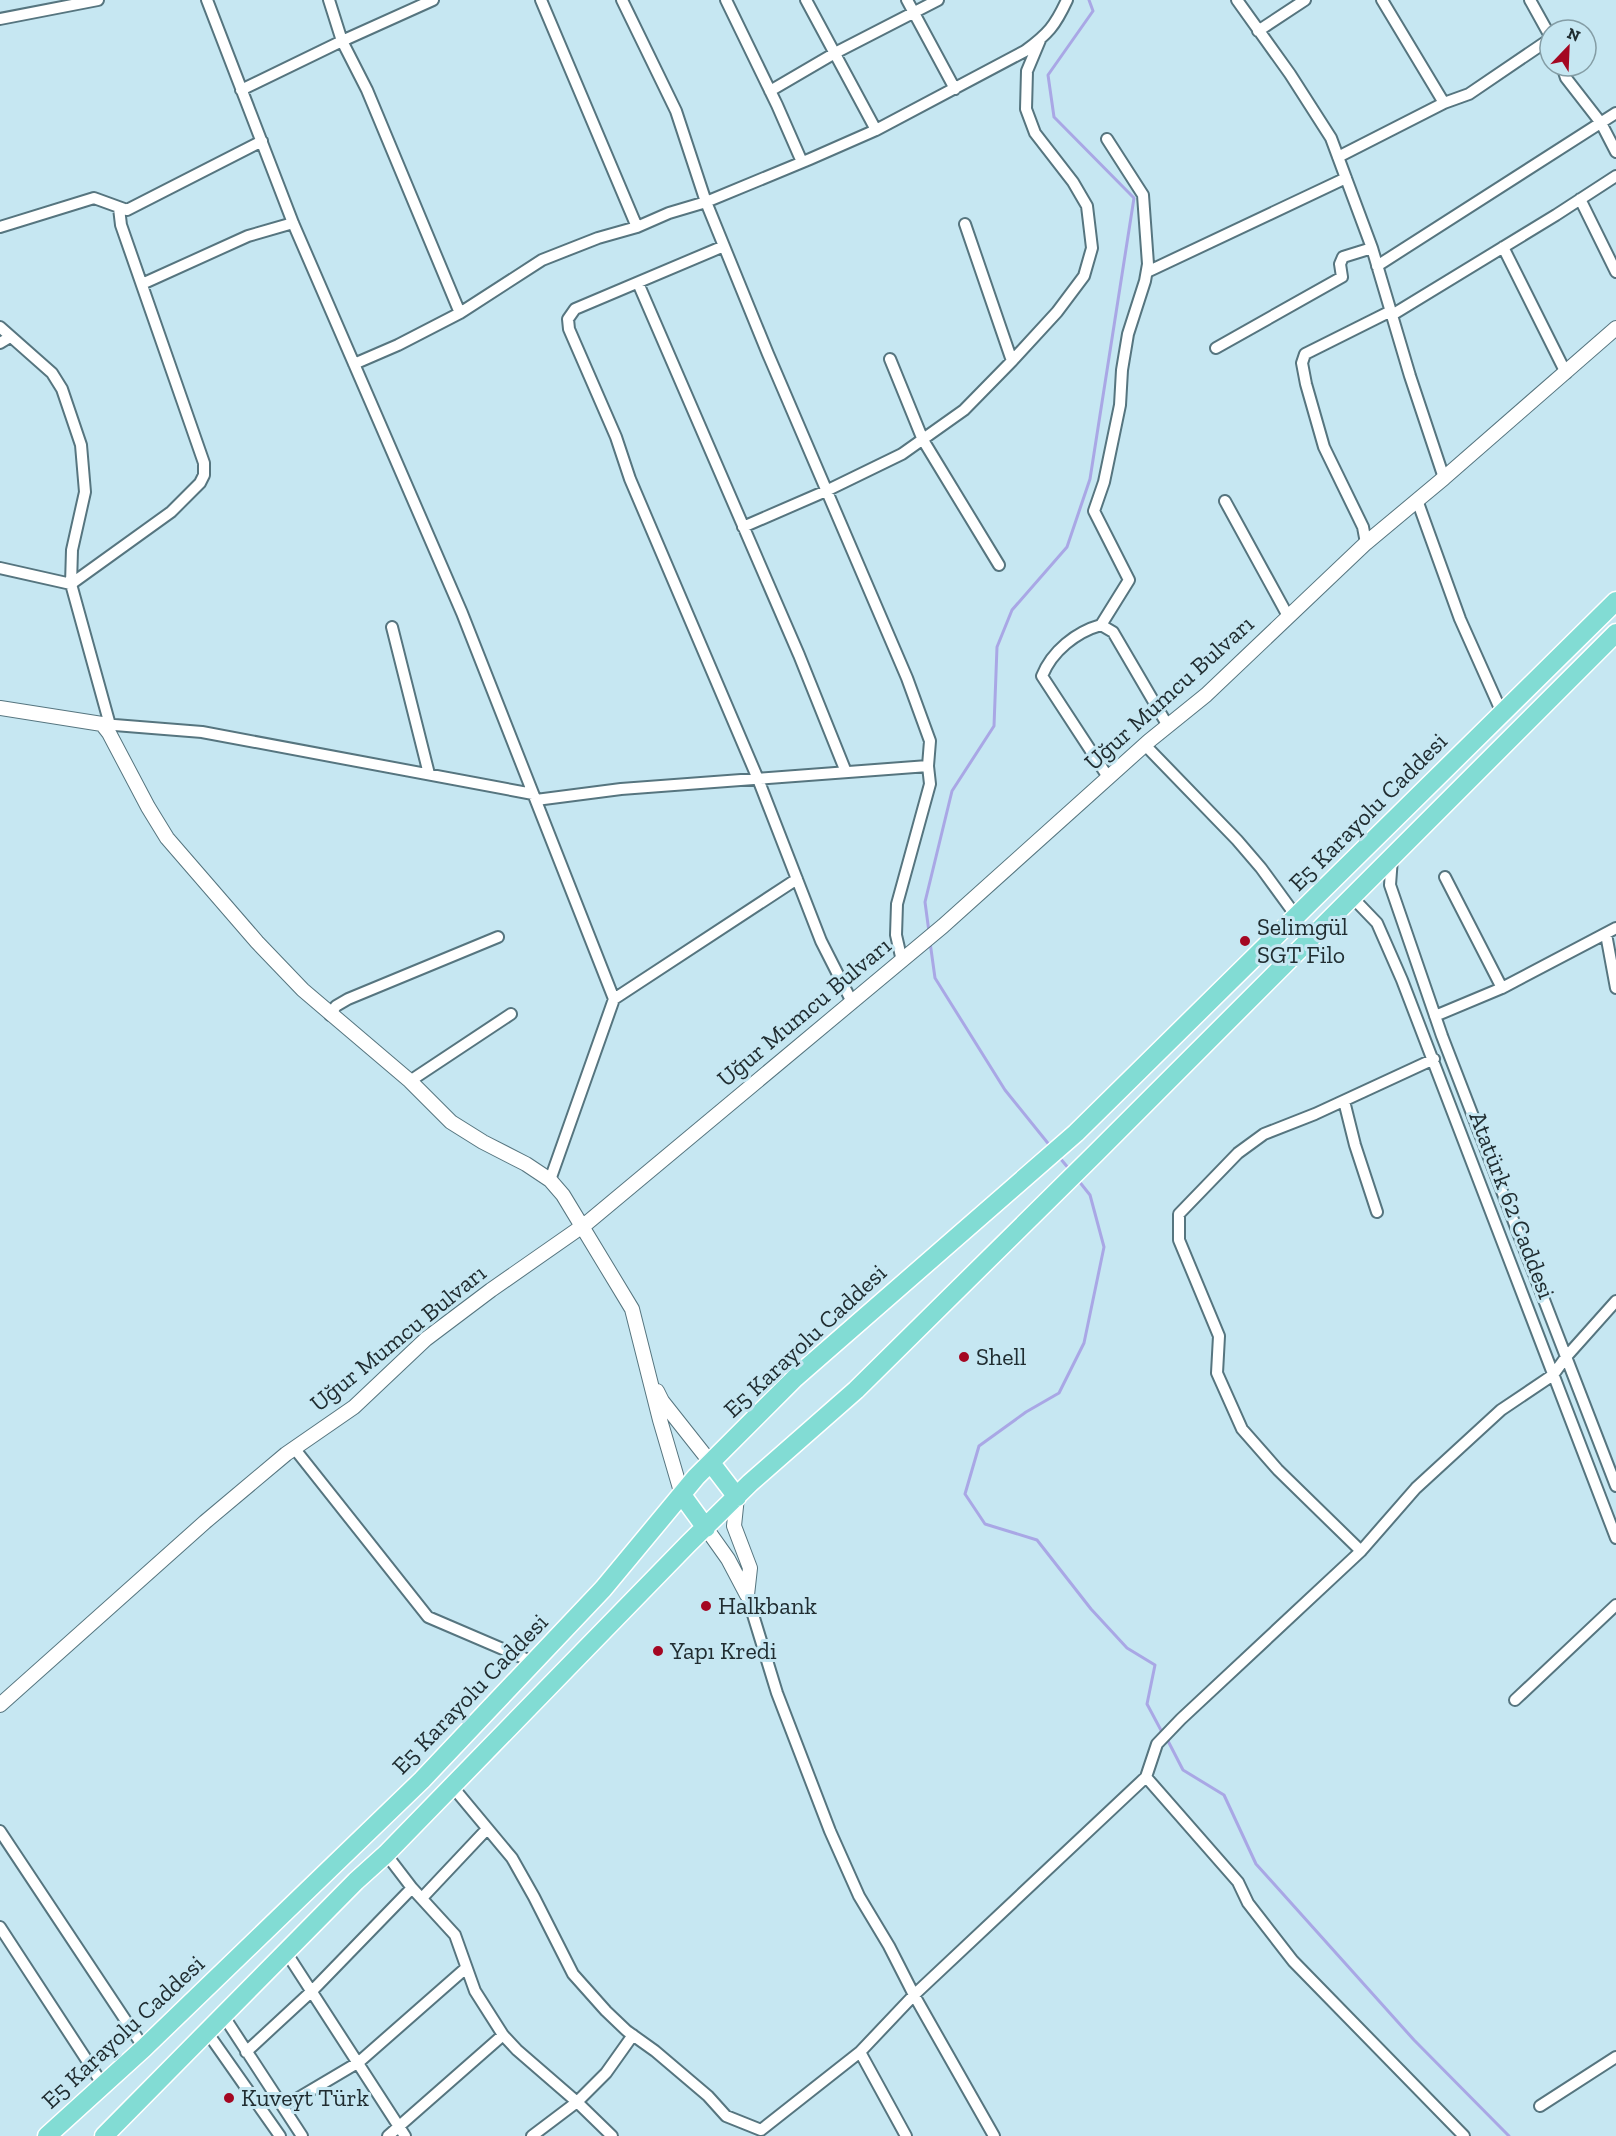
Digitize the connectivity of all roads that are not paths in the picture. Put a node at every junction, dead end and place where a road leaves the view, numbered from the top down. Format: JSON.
{"nodes":[{"id":1,"x":98,"y":0,"type":"edge"},
{"id":2,"x":207,"y":0,"type":"edge"},
{"id":3,"x":329,"y":0,"type":"edge"},
{"id":4,"x":433,"y":0,"type":"edge"},
{"id":5,"x":541,"y":0,"type":"edge"},
{"id":6,"x":622,"y":0,"type":"edge"},
{"id":7,"x":726,"y":0,"type":"edge"},
{"id":8,"x":806,"y":0,"type":"edge"},
{"id":9,"x":907,"y":0,"type":"edge"},
{"id":10,"x":938,"y":0,"type":"edge"},
{"id":11,"x":1067,"y":0,"type":"edge"},
{"id":12,"x":1238,"y":0,"type":"edge"},
{"id":13,"x":1305,"y":0,"type":"edge"},
{"id":14,"x":1382,"y":0,"type":"edge"},
{"id":15,"x":1530,"y":0,"type":"edge"},
{"id":16,"x":913,"y":12,"type":"junction"},
{"id":17,"x":1539,"y":18,"type":"edge"},
{"id":18,"x":0,"y":20,"type":"edge"},
{"id":19,"x":1258,"y":31,"type":"junction"},
{"id":20,"x":1040,"y":40,"type":"junction"},
{"id":21,"x":342,"y":41,"type":"junction"},
{"id":22,"x":1538,"y":46,"type":"edge"},
{"id":23,"x":834,"y":53,"type":"junction"},
{"id":24,"x":1566,"y":78,"type":"edge"},
{"id":25,"x":955,"y":89,"type":"junction"},
{"id":26,"x":242,"y":90,"type":"junction"},
{"id":27,"x":771,"y":91,"type":"junction"},
{"id":28,"x":1444,"y":103,"type":"junction"},
{"id":29,"x":1616,"y":113,"type":"edge"},
{"id":30,"x":1601,"y":123,"type":"junction"},
{"id":31,"x":876,"y":130,"type":"junction"},
{"id":32,"x":1107,"y":139,"type":"dead end"},
{"id":33,"x":262,"y":141,"type":"junction"},
{"id":34,"x":1616,"y":152,"type":"edge"},
{"id":35,"x":1338,"y":157,"type":"junction"},
{"id":36,"x":802,"y":162,"type":"junction"},
{"id":37,"x":1616,"y":176,"type":"edge"},
{"id":38,"x":1346,"y":178,"type":"junction"},
{"id":39,"x":1580,"y":199,"type":"junction"},
{"id":40,"x":706,"y":202,"type":"junction"},
{"id":41,"x":119,"y":208,"type":"junction"},
{"id":42,"x":293,"y":223,"type":"junction"},
{"id":43,"x":965,"y":224,"type":"dead end"},
{"id":44,"x":0,"y":227,"type":"edge"},
{"id":45,"x":637,"y":227,"type":"junction"},
{"id":46,"x":724,"y":246,"type":"junction"},
{"id":47,"x":1503,"y":247,"type":"junction"},
{"id":48,"x":1372,"y":248,"type":"junction"},
{"id":49,"x":1377,"y":266,"type":"junction"},
{"id":50,"x":1147,"y":272,"type":"junction"},
{"id":51,"x":1616,"y":272,"type":"edge"},
{"id":52,"x":638,"y":283,"type":"junction"},
{"id":53,"x":142,"y":284,"type":"junction"},
{"id":54,"x":460,"y":313,"type":"junction"},
{"id":55,"x":1391,"y":313,"type":"junction"},
{"id":56,"x":0,"y":327,"type":"edge"},
{"id":57,"x":1616,"y":328,"type":"edge"},
{"id":58,"x":10,"y":337,"type":"junction"},
{"id":59,"x":0,"y":343,"type":"edge"},
{"id":60,"x":1216,"y":348,"type":"dead end"},
{"id":61,"x":890,"y":358,"type":"dead end"},
{"id":62,"x":1012,"y":362,"type":"junction"},
{"id":63,"x":354,"y":364,"type":"junction"},
{"id":64,"x":1566,"y":373,"type":"junction"},
{"id":65,"x":923,"y":440,"type":"junction"},
{"id":66,"x":1444,"y":478,"type":"junction"},
{"id":67,"x":826,"y":492,"type":"junction"},
{"id":68,"x":1417,"y":500,"type":"junction"},
{"id":69,"x":1225,"y":501,"type":"dead end"},
{"id":70,"x":743,"y":527,"type":"junction"},
{"id":71,"x":1366,"y":543,"type":"junction"},
{"id":72,"x":999,"y":566,"type":"dead end"},
{"id":73,"x":0,"y":568,"type":"edge"},
{"id":74,"x":71,"y":584,"type":"junction"},
{"id":75,"x":1616,"y":601,"type":"edge"},
{"id":76,"x":1288,"y":616,"type":"junction"},
{"id":77,"x":1101,"y":625,"type":"junction"},
{"id":78,"x":392,"y":627,"type":"dead end"},
{"id":79,"x":1616,"y":633,"type":"edge"},
{"id":80,"x":0,"y":708,"type":"edge"},
{"id":81,"x":1502,"y":713,"type":"junction"},
{"id":82,"x":106,"y":725,"type":"junction"},
{"id":83,"x":1168,"y":726,"type":"junction"},
{"id":84,"x":1145,"y":745,"type":"junction"},
{"id":85,"x":928,"y":766,"type":"junction"},
{"id":86,"x":846,"y":772,"type":"junction"},
{"id":87,"x":429,"y":774,"type":"junction"},
{"id":88,"x":1108,"y":777,"type":"junction"},
{"id":89,"x":758,"y":780,"type":"junction"},
{"id":90,"x":535,"y":797,"type":"junction"},
{"id":91,"x":1392,"y":857,"type":"junction"},
{"id":92,"x":1445,"y":877,"type":"dead end"},
{"id":93,"x":798,"y":879,"type":"junction"},
{"id":94,"x":1352,"y":897,"type":"junction"},
{"id":95,"x":1296,"y":916,"type":"junction"},
{"id":96,"x":1616,"y":928,"type":"edge"},
{"id":97,"x":1606,"y":934,"type":"junction"},
{"id":98,"x":498,"y":937,"type":"dead end"},
{"id":99,"x":902,"y":961,"type":"junction"},
{"id":100,"x":1502,"y":988,"type":"junction"},
{"id":101,"x":1616,"y":988,"type":"edge"},
{"id":102,"x":614,"y":999,"type":"junction"},
{"id":103,"x":852,"y":1002,"type":"junction"},
{"id":104,"x":511,"y":1014,"type":"dead end"},
{"id":105,"x":330,"y":1015,"type":"junction"},
{"id":106,"x":1435,"y":1016,"type":"junction"},
{"id":107,"x":1434,"y":1059,"type":"junction"},
{"id":108,"x":410,"y":1081,"type":"junction"},
{"id":109,"x":1344,"y":1101,"type":"junction"},
{"id":110,"x":550,"y":1180,"type":"junction"},
{"id":111,"x":1377,"y":1212,"type":"dead end"},
{"id":112,"x":582,"y":1226,"type":"junction"},
{"id":113,"x":1616,"y":1301,"type":"edge"},
{"id":114,"x":1566,"y":1357,"type":"junction"},
{"id":115,"x":645,"y":1364,"type":"junction"},
{"id":116,"x":1553,"y":1375,"type":"junction"},
{"id":117,"x":294,"y":1448,"type":"junction"},
{"id":118,"x":711,"y":1462,"type":"junction"},
{"id":119,"x":1616,"y":1486,"type":"edge"},
{"id":120,"x":682,"y":1495,"type":"junction"},
{"id":121,"x":737,"y":1497,"type":"junction"},
{"id":122,"x":705,"y":1528,"type":"junction"},
{"id":123,"x":1616,"y":1538,"type":"edge"},
{"id":124,"x":1361,"y":1551,"type":"junction"},
{"id":125,"x":747,"y":1595,"type":"junction"},
{"id":126,"x":1616,"y":1605,"type":"edge"},
{"id":127,"x":533,"y":1662,"type":"junction"},
{"id":128,"x":1515,"y":1700,"type":"dead end"},
{"id":129,"x":0,"y":1705,"type":"edge"},
{"id":130,"x":1146,"y":1777,"type":"junction"},
{"id":131,"x":452,"y":1786,"type":"junction"},
{"id":132,"x":487,"y":1829,"type":"junction"},
{"id":133,"x":0,"y":1831,"type":"edge"},
{"id":134,"x":386,"y":1854,"type":"junction"},
{"id":135,"x":412,"y":1887,"type":"junction"},
{"id":136,"x":422,"y":1898,"type":"junction"},
{"id":137,"x":0,"y":1927,"type":"edge"},
{"id":138,"x":286,"y":1952,"type":"junction"},
{"id":139,"x":466,"y":1968,"type":"junction"},
{"id":140,"x":312,"y":1991,"type":"junction"},
{"id":141,"x":915,"y":1995,"type":"junction"},
{"id":142,"x":223,"y":2015,"type":"junction"},
{"id":143,"x":207,"y":2032,"type":"junction"},
{"id":144,"x":503,"y":2035,"type":"junction"},
{"id":145,"x":633,"y":2035,"type":"junction"},
{"id":146,"x":144,"y":2048,"type":"junction"},
{"id":147,"x":246,"y":2052,"type":"junction"},
{"id":148,"x":860,"y":2052,"type":"junction"},
{"id":149,"x":1616,"y":2057,"type":"edge"},
{"id":150,"x":358,"y":2062,"type":"junction"},
{"id":151,"x":103,"y":2085,"type":"junction"},
{"id":152,"x":577,"y":2102,"type":"junction"},
{"id":153,"x":1540,"y":2106,"type":"dead end"},
{"id":154,"x":283,"y":2108,"type":"junction"},
{"id":155,"x":402,"y":2131,"type":"edge"},
{"id":156,"x":762,"y":2133,"type":"edge"},
{"id":157,"x":47,"y":2136,"type":"edge"},
{"id":158,"x":104,"y":2136,"type":"edge"},
{"id":159,"x":280,"y":2136,"type":"edge"},
{"id":160,"x":302,"y":2136,"type":"edge"},
{"id":161,"x":388,"y":2136,"type":"edge"},
{"id":162,"x":532,"y":2136,"type":"edge"},
{"id":163,"x":612,"y":2136,"type":"edge"},
{"id":164,"x":906,"y":2136,"type":"edge"},
{"id":165,"x":994,"y":2136,"type":"edge"},
{"id":166,"x":1464,"y":2136,"type":"edge"}],
"edges":[{"from":1,"to":18,"type":"street"},
{"from":2,"to":26,"type":"street"},
{"from":3,"to":21,"type":"street"},
{"from":4,"to":21,"type":"street"},
{"from":5,"to":45,"type":"street"},
{"from":6,"to":40,"type":"street"},
{"from":7,"to":27,"type":"street"},
{"from":8,"to":23,"type":"street"},
{"from":9,"to":16,"type":"street"},
{"from":10,"to":16,"type":"street"},
{"from":11,"to":20,"type":"street"},
{"from":12,"to":19,"type":"street"},
{"from":13,"to":19,"type":"street"},
{"from":14,"to":28,"type":"street"},
{"from":15,"to":17,"type":"street"},
{"from":16,"to":23,"type":"street"},
{"from":16,"to":25,"type":"street"},
{"from":19,"to":35,"type":"street"},
{"from":20,"to":25,"type":"street"},
{"from":20,"to":62,"type":"street"},
{"from":21,"to":26,"type":"street"},
{"from":21,"to":54,"type":"street"},
{"from":22,"to":28,"type":"street"},
{"from":23,"to":27,"type":"street"},
{"from":23,"to":31,"type":"street"},
{"from":24,"to":30,"type":"street"},
{"from":25,"to":31,"type":"street"},
{"from":26,"to":33,"type":"street"},
{"from":27,"to":36,"type":"street"},
{"from":28,"to":35,"type":"street"},
{"from":29,"to":30,"type":"street"},
{"from":30,"to":34,"type":"street"},
{"from":30,"to":49,"type":"street"},
{"from":31,"to":36,"type":"street"},
{"from":32,"to":50,"type":"street"},
{"from":33,"to":41,"type":"street"},
{"from":33,"to":42,"type":"street"},
{"from":35,"to":38,"type":"street"},
{"from":36,"to":40,"type":"street"},
{"from":37,"to":39,"type":"street"},
{"from":38,"to":48,"type":"street"},
{"from":38,"to":50,"type":"street"},
{"from":39,"to":47,"type":"street"},
{"from":39,"to":51,"type":"street"},
{"from":40,"to":45,"type":"street"},
{"from":40,"to":46,"type":"street"},
{"from":41,"to":44,"type":"street"},
{"from":41,"to":53,"type":"street"},
{"from":42,"to":53,"type":"street"},
{"from":42,"to":63,"type":"street"},
{"from":43,"to":62,"type":"street"},
{"from":45,"to":54,"type":"street"},
{"from":46,"to":52,"type":"street"},
{"from":46,"to":67,"type":"street"},
{"from":47,"to":55,"type":"street"},
{"from":47,"to":64,"type":"street"},
{"from":48,"to":49,"type":"street"},
{"from":48,"to":60,"type":"street"},
{"from":49,"to":55,"type":"street"},
{"from":50,"to":77,"type":"street"},
{"from":52,"to":70,"type":"street"},
{"from":52,"to":89,"type":"street"},
{"from":53,"to":74,"type":"street"},
{"from":54,"to":63,"type":"street"},
{"from":55,"to":66,"type":"street"},
{"from":55,"to":71,"type":"street"},
{"from":56,"to":58,"type":"street"},
{"from":57,"to":64,"type":"street","name":"Uğur Mumcu Bulvarı"},
{"from":58,"to":59,"type":"street"},
{"from":58,"to":74,"type":"street"},
{"from":61,"to":65,"type":"street"},
{"from":62,"to":65,"type":"street"},
{"from":63,"to":90,"type":"street"},
{"from":64,"to":66,"type":"street","name":"Uğur Mumcu Bulvarı"},
{"from":65,"to":67,"type":"street"},
{"from":65,"to":72,"type":"street"},
{"from":66,"to":68,"type":"street","name":"Uğur Mumcu Bulvarı"},
{"from":67,"to":70,"type":"street"},
{"from":67,"to":85,"type":"street"},
{"from":68,"to":71,"type":"street","name":"Uğur Mumcu Bulvarı"},
{"from":68,"to":81,"type":"street"},
{"from":69,"to":76,"type":"street"},
{"from":70,"to":86,"type":"street"},
{"from":71,"to":76,"type":"street","name":"Uğur Mumcu Bulvarı"},
{"from":73,"to":74,"type":"street"},
{"from":74,"to":82,"type":"street"},
{"from":75,"to":81,"type":"highway","name":"E5 Karayolu Caddesi"},
{"from":76,"to":83,"type":"street","name":"Uğur Mumcu Bulvarı"},
{"from":77,"to":83,"type":"street"},
{"from":77,"to":88,"type":"street"},
{"from":78,"to":87,"type":"street"},
{"from":79,"to":91,"type":"highway","name":"E5 Karayolu Caddesi"},
{"from":80,"to":82,"type":"street"},
{"from":81,"to":95,"type":"highway","name":"E5 Karayolu Caddesi"},
{"from":82,"to":87,"type":"street"},
{"from":82,"to":105,"type":"street"},
{"from":83,"to":84,"type":"street","name":"Uğur Mumcu Bulvarı"},
{"from":84,"to":88,"type":"street","name":"Uğur Mumcu Bulvarı"},
{"from":84,"to":95,"type":"street"},
{"from":85,"to":86,"type":"street"},
{"from":85,"to":99,"type":"street"},
{"from":86,"to":89,"type":"street"},
{"from":87,"to":90,"type":"street"},
{"from":88,"to":99,"type":"street","name":"Uğur Mumcu Bulvarı"},
{"from":89,"to":90,"type":"street"},
{"from":89,"to":93,"type":"street"},
{"from":90,"to":102,"type":"street"},
{"from":91,"to":94,"type":"highway","name":"E5 Karayolu Caddesi"},
{"from":91,"to":106,"type":"street","name":"Atatürk 62 Caddesi"},
{"from":92,"to":100,"type":"street"},
{"from":93,"to":102,"type":"street"},
{"from":93,"to":103,"type":"street"},
{"from":94,"to":107,"type":"street","name":"Atatürk 62 Caddesi"},
{"from":94,"to":121,"type":"highway","name":"E5 Karayolu Caddesi"},
{"from":95,"to":118,"type":"highway","name":"E5 Karayolu Caddesi"},
{"from":96,"to":97,"type":"street"},
{"from":97,"to":100,"type":"street"},
{"from":97,"to":101,"type":"street"},
{"from":98,"to":105,"type":"street"},
{"from":99,"to":103,"type":"street","name":"Uğur Mumcu Bulvarı"},
{"from":100,"to":106,"type":"street"},
{"from":102,"to":110,"type":"street"},
{"from":103,"to":112,"type":"street","name":"Uğur Mumcu Bulvarı"},
{"from":104,"to":108,"type":"street"},
{"from":105,"to":108,"type":"street"},
{"from":106,"to":114,"type":"street","name":"Atatürk 62 Caddesi"},
{"from":107,"to":109,"type":"street"},
{"from":107,"to":116,"type":"street","name":"Atatürk 62 Caddesi"},
{"from":108,"to":110,"type":"street"},
{"from":109,"to":111,"type":"street"},
{"from":109,"to":124,"type":"street"},
{"from":110,"to":112,"type":"street"},
{"from":112,"to":115,"type":"street"},
{"from":112,"to":117,"type":"street","name":"Uğur Mumcu Bulvarı"},
{"from":113,"to":114,"type":"street"},
{"from":114,"to":116,"type":"street"},
{"from":114,"to":119,"type":"street","name":"Atatürk 62 Caddesi"},
{"from":115,"to":118,"type":"street"},
{"from":115,"to":120,"type":"street"},
{"from":116,"to":123,"type":"street","name":"Atatürk 62 Caddesi"},
{"from":116,"to":124,"type":"street"},
{"from":117,"to":127,"type":"street"},
{"from":117,"to":129,"type":"street","name":"Uğur Mumcu Bulvarı"},
{"from":118,"to":120,"type":"highway","name":"E5 Karayolu Caddesi"},
{"from":118,"to":121,"type":"highway"},
{"from":120,"to":122,"type":"highway"},
{"from":120,"to":127,"type":"highway","name":"E5 Karayolu Caddesi"},
{"from":121,"to":122,"type":"highway","name":"E5 Karayolu Caddesi"},
{"from":121,"to":125,"type":"street"},
{"from":122,"to":125,"type":"street"},
{"from":122,"to":131,"type":"highway","name":"E5 Karayolu Caddesi"},
{"from":124,"to":130,"type":"street"},
{"from":125,"to":141,"type":"street"},
{"from":126,"to":128,"type":"street"},
{"from":127,"to":146,"type":"highway","name":"E5 Karayolu Caddesi"},
{"from":130,"to":141,"type":"street"},
{"from":130,"to":166,"type":"street"},
{"from":131,"to":132,"type":"street"},
{"from":131,"to":134,"type":"highway","name":"E5 Karayolu Caddesi"},
{"from":132,"to":136,"type":"street"},
{"from":132,"to":145,"type":"street"},
{"from":133,"to":146,"type":"street"},
{"from":134,"to":135,"type":"street"},
{"from":134,"to":138,"type":"highway","name":"E5 Karayolu Caddesi"},
{"from":135,"to":136,"type":"street"},
{"from":135,"to":140,"type":"street"},
{"from":136,"to":139,"type":"street"},
{"from":137,"to":151,"type":"street"},
{"from":138,"to":140,"type":"street"},
{"from":138,"to":142,"type":"highway","name":"E5 Karayolu Caddesi"},
{"from":139,"to":144,"type":"street"},
{"from":139,"to":150,"type":"street"},
{"from":140,"to":147,"type":"street"},
{"from":140,"to":150,"type":"street"},
{"from":141,"to":148,"type":"street"},
{"from":141,"to":165,"type":"street"},
{"from":142,"to":143,"type":"highway","name":"E5 Karayolu Caddesi"},
{"from":142,"to":147,"type":"street"},
{"from":143,"to":158,"type":"highway","name":"E5 Karayolu Caddesi"},
{"from":143,"to":159,"type":"street"},
{"from":144,"to":152,"type":"street"},
{"from":144,"to":155,"type":"street"},
{"from":145,"to":152,"type":"street"},
{"from":145,"to":156,"type":"street"},
{"from":146,"to":151,"type":"highway","name":"E5 Karayolu Caddesi"},
{"from":147,"to":154,"type":"street"},
{"from":148,"to":156,"type":"street"},
{"from":148,"to":164,"type":"street"},
{"from":149,"to":153,"type":"street"},
{"from":150,"to":154,"type":"street"},
{"from":150,"to":155,"type":"street"},
{"from":151,"to":157,"type":"highway","name":"E5 Karayolu Caddesi"},
{"from":152,"to":162,"type":"street"},
{"from":152,"to":163,"type":"street"},
{"from":154,"to":160,"type":"street"},
{"from":155,"to":161,"type":"street"}]}
